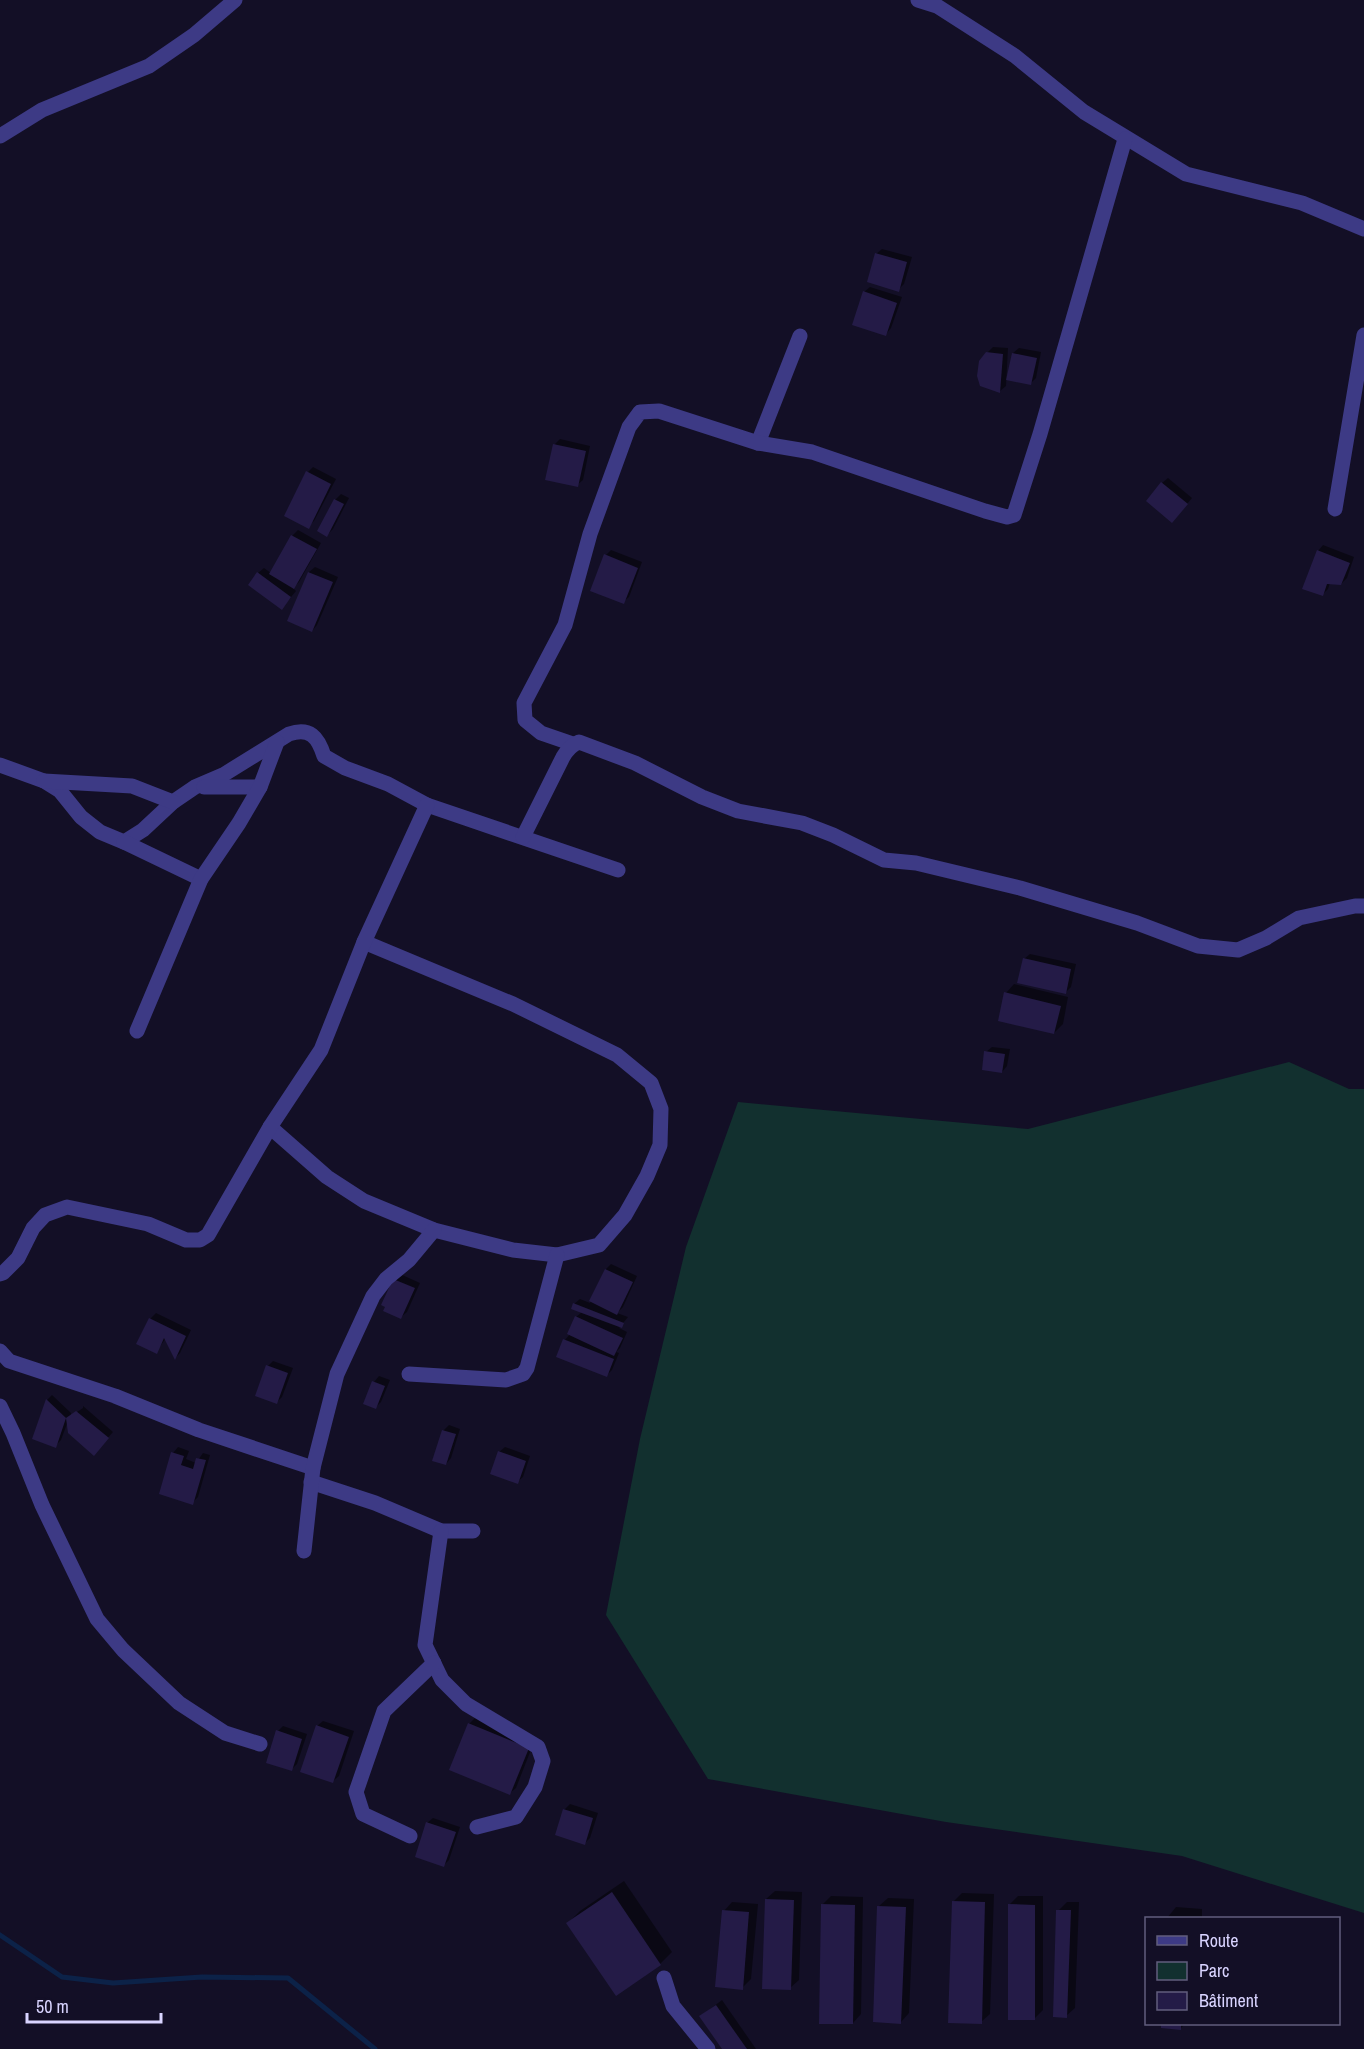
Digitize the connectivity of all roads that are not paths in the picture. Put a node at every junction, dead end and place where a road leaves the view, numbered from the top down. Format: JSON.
{"nodes":[{"id":1,"x":234,"y":0,"type":"edge"},
{"id":2,"x":918,"y":0,"type":"edge"},
{"id":3,"x":0,"y":136,"type":"edge"},
{"id":4,"x":1125,"y":139,"type":"junction"},
{"id":5,"x":1361,"y":228,"type":"edge"},
{"id":6,"x":1364,"y":244,"type":"edge"},
{"id":7,"x":1364,"y":335,"type":"edge"},
{"id":8,"x":800,"y":336,"type":"dead end"},
{"id":9,"x":1362,"y":354,"type":"edge"},
{"id":10,"x":758,"y":443,"type":"junction"},
{"id":11,"x":1335,"y":509,"type":"dead end"},
{"id":12,"x":277,"y":742,"type":"junction"},
{"id":13,"x":573,"y":744,"type":"junction"},
{"id":14,"x":0,"y":765,"type":"edge"},
{"id":15,"x":44,"y":781,"type":"junction"},
{"id":16,"x":195,"y":787,"type":"junction"},
{"id":17,"x":260,"y":787,"type":"junction"},
{"id":18,"x":173,"y":802,"type":"junction"},
{"id":19,"x":427,"y":805,"type":"junction"},
{"id":20,"x":523,"y":837,"type":"junction"},
{"id":21,"x":124,"y":842,"type":"junction"},
{"id":22,"x":618,"y":870,"type":"dead end"},
{"id":23,"x":201,"y":879,"type":"junction"},
{"id":24,"x":1364,"y":906,"type":"edge"},
{"id":25,"x":364,"y":942,"type":"junction"},
{"id":26,"x":137,"y":1031,"type":"dead end"},
{"id":27,"x":270,"y":1127,"type":"junction"},
{"id":28,"x":434,"y":1230,"type":"junction"},
{"id":29,"x":557,"y":1255,"type":"junction"},
{"id":30,"x":0,"y":1274,"type":"edge"},
{"id":31,"x":0,"y":1351,"type":"edge"},
{"id":32,"x":409,"y":1374,"type":"dead end"},
{"id":33,"x":0,"y":1407,"type":"edge"},
{"id":34,"x":312,"y":1475,"type":"junction"},
{"id":35,"x":441,"y":1531,"type":"junction"},
{"id":36,"x":473,"y":1531,"type":"dead end"},
{"id":37,"x":304,"y":1551,"type":"dead end"},
{"id":38,"x":434,"y":1663,"type":"junction"},
{"id":39,"x":260,"y":1744,"type":"dead end"},
{"id":40,"x":477,"y":1827,"type":"dead end"},
{"id":41,"x":410,"y":1836,"type":"dead end"},
{"id":42,"x":664,"y":1978,"type":"dead end"},
{"id":43,"x":708,"y":2049,"type":"edge"}],
"edges":[{"from":1,"to":3,"type":"street"},
{"from":2,"to":4,"type":"street"},
{"from":4,"to":5,"type":"street"},
{"from":4,"to":10,"type":"street"},
{"from":5,"to":6,"type":"street"},
{"from":7,"to":9,"type":"street"},
{"from":8,"to":10,"type":"street"},
{"from":9,"to":11,"type":"street"},
{"from":10,"to":13,"type":"street"},
{"from":12,"to":16,"type":"street"},
{"from":12,"to":17,"type":"street"},
{"from":12,"to":19,"type":"street"},
{"from":13,"to":20,"type":"street"},
{"from":13,"to":24,"type":"street"},
{"from":14,"to":15,"type":"street"},
{"from":15,"to":18,"type":"street"},
{"from":15,"to":21,"type":"street"},
{"from":16,"to":17,"type":"street"},
{"from":16,"to":18,"type":"street"},
{"from":17,"to":23,"type":"street"},
{"from":18,"to":21,"type":"street"},
{"from":19,"to":20,"type":"street"},
{"from":19,"to":25,"type":"street"},
{"from":20,"to":22,"type":"street"},
{"from":21,"to":23,"type":"street"},
{"from":23,"to":26,"type":"street"},
{"from":25,"to":27,"type":"street"},
{"from":25,"to":29,"type":"street"},
{"from":27,"to":28,"type":"street"},
{"from":27,"to":30,"type":"street"},
{"from":28,"to":29,"type":"street"},
{"from":28,"to":34,"type":"street"},
{"from":29,"to":32,"type":"street"},
{"from":31,"to":34,"type":"street"},
{"from":33,"to":39,"type":"street"},
{"from":34,"to":35,"type":"street"},
{"from":34,"to":37,"type":"street"},
{"from":35,"to":36,"type":"street"},
{"from":35,"to":38,"type":"street"},
{"from":38,"to":40,"type":"street"},
{"from":38,"to":41,"type":"street"},
{"from":42,"to":43,"type":"street"}]}
